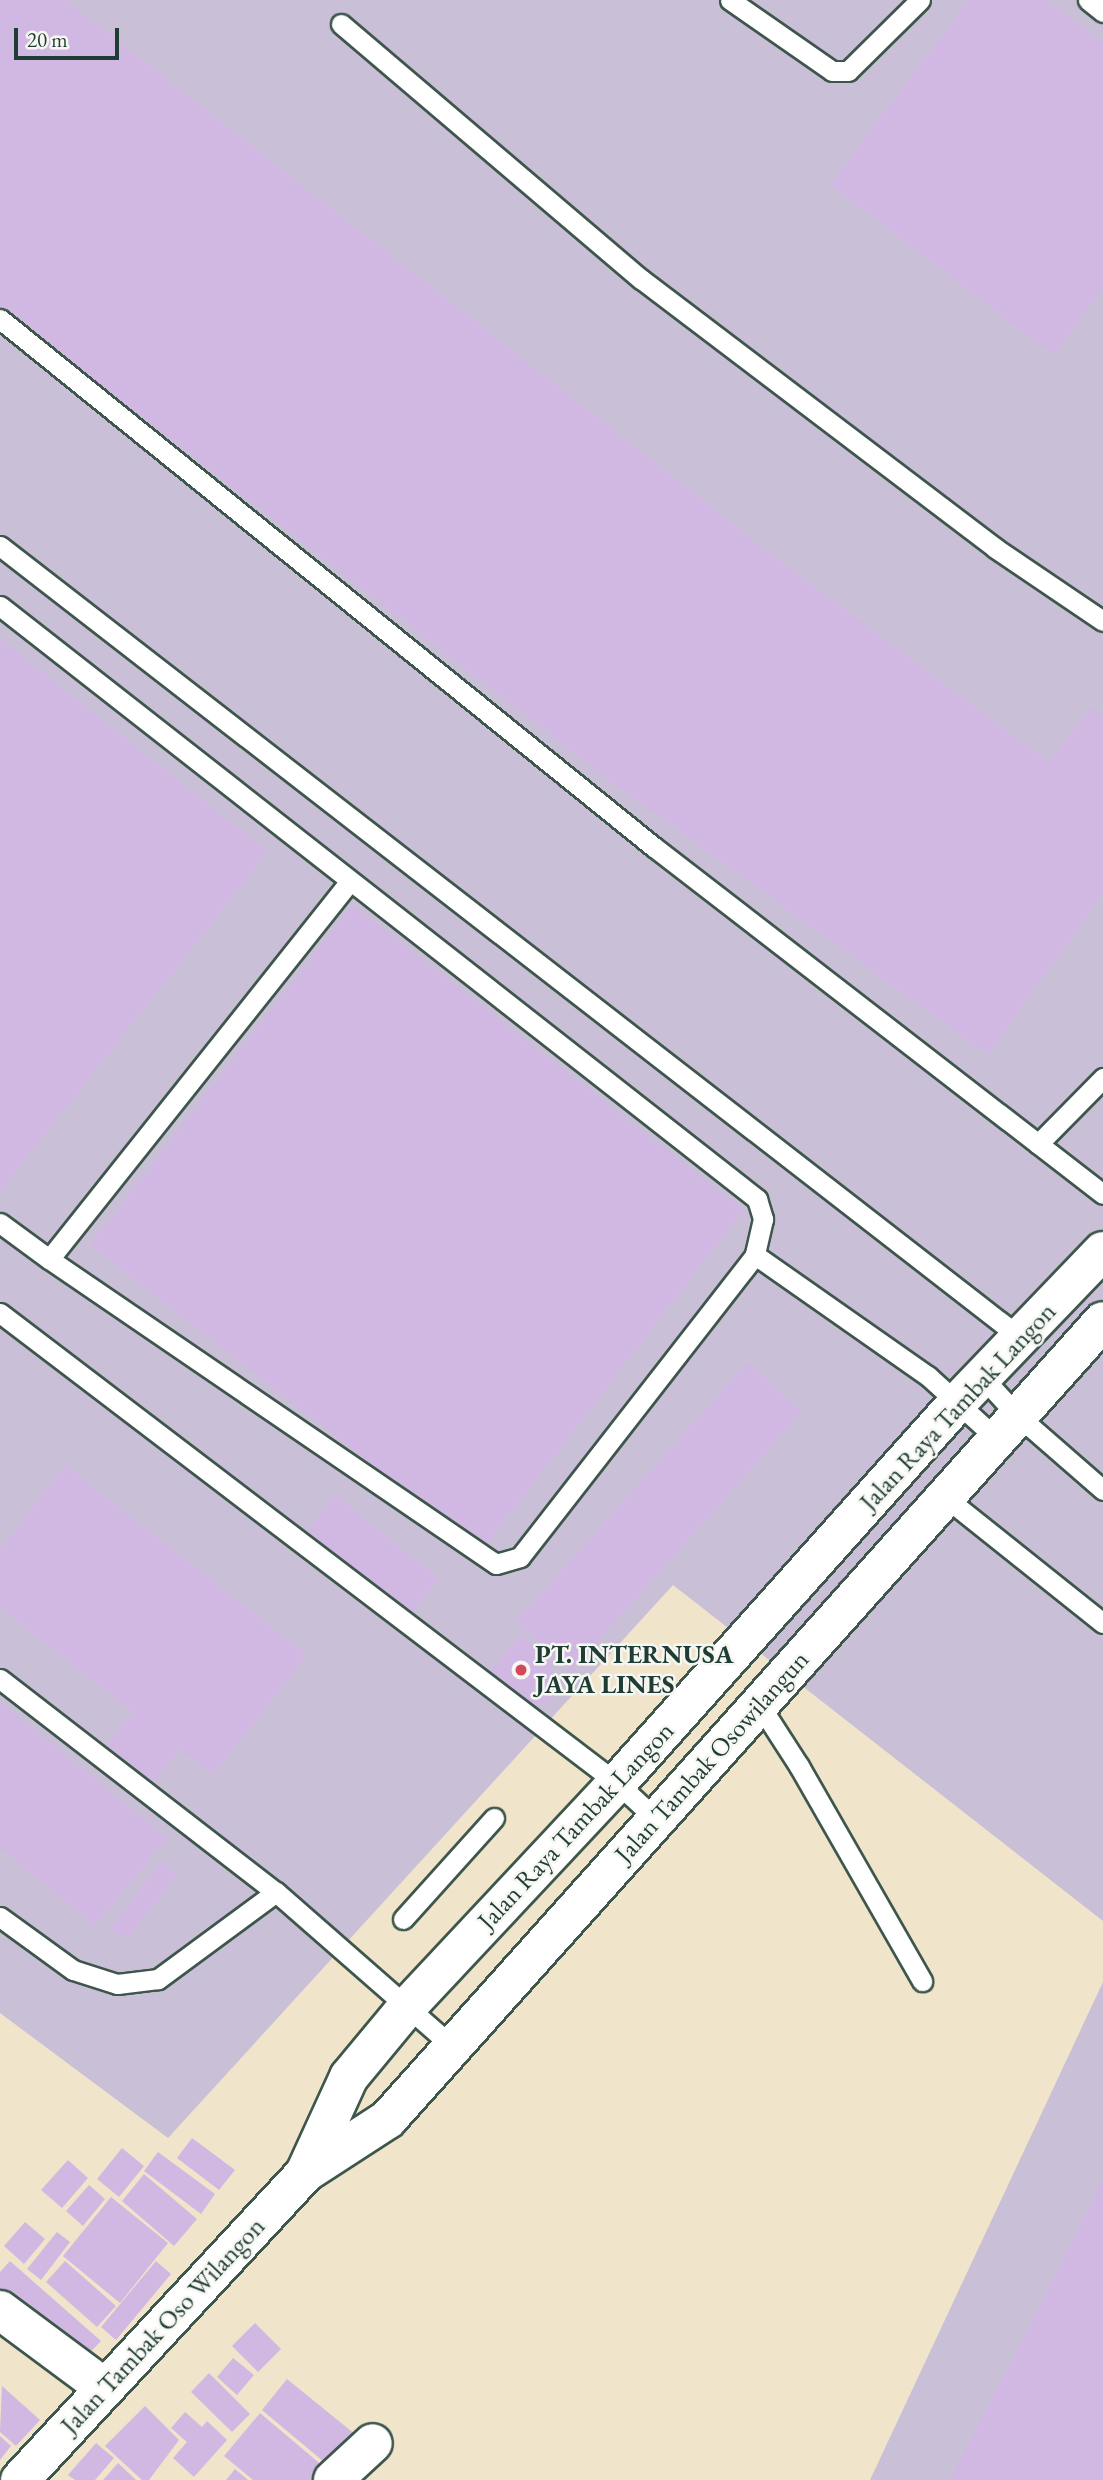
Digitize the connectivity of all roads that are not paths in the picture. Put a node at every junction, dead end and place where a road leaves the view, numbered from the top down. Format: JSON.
{"nodes":[{"id":1,"x":730,"y":0,"type":"edge"},
{"id":2,"x":920,"y":0,"type":"edge"},
{"id":3,"x":1088,"y":0,"type":"edge"},
{"id":4,"x":1103,"y":12,"type":"edge"},
{"id":5,"x":341,"y":24,"type":"dead end"},
{"id":6,"x":0,"y":319,"type":"edge"},
{"id":7,"x":0,"y":546,"type":"edge"},
{"id":8,"x":0,"y":606,"type":"edge"},
{"id":9,"x":1103,"y":621,"type":"edge"},
{"id":10,"x":349,"y":881,"type":"junction"},
{"id":11,"x":1103,"y":1078,"type":"edge"},
{"id":12,"x":1038,"y":1144,"type":"junction"},
{"id":13,"x":1103,"y":1194,"type":"edge"},
{"id":14,"x":0,"y":1223,"type":"edge"},
{"id":15,"x":1103,"y":1251,"type":"edge"},
{"id":16,"x":755,"y":1255,"type":"junction"},
{"id":17,"x":49,"y":1259,"type":"junction"},
{"id":18,"x":0,"y":1312,"type":"edge"},
{"id":19,"x":1103,"y":1321,"type":"edge"},
{"id":20,"x":1021,"y":1338,"type":"junction"},
{"id":21,"x":970,"y":1390,"type":"junction"},
{"id":22,"x":1007,"y":1427,"type":"junction"},
{"id":23,"x":1103,"y":1490,"type":"edge"},
{"id":24,"x":945,"y":1497,"type":"junction"},
{"id":25,"x":1103,"y":1623,"type":"edge"},
{"id":26,"x":0,"y":1679,"type":"edge"},
{"id":27,"x":759,"y":1704,"type":"junction"},
{"id":28,"x":617,"y":1783,"type":"junction"},
{"id":29,"x":494,"y":1818,"type":"dead end"},
{"id":30,"x":656,"y":1819,"type":"junction"},
{"id":31,"x":276,"y":1892,"type":"junction"},
{"id":32,"x":0,"y":1917,"type":"edge"},
{"id":33,"x":403,"y":1919,"type":"dead end"},
{"id":34,"x":922,"y":1981,"type":"dead end"},
{"id":35,"x":408,"y":2006,"type":"junction"},
{"id":36,"x":452,"y":2046,"type":"junction"},
{"id":37,"x":305,"y":2173,"type":"junction"},
{"id":38,"x":0,"y":2310,"type":"edge"},
{"id":39,"x":105,"y":2388,"type":"junction"},
{"id":40,"x":373,"y":2443,"type":"dead end"},
{"id":41,"x":20,"y":2480,"type":"edge"},
{"id":42,"x":333,"y":2480,"type":"edge"}],
"edges":[{"from":1,"to":2,"type":"lane"},
{"from":3,"to":4,"type":"lane"},
{"from":5,"to":9,"type":"lane"},
{"from":6,"to":12,"type":"lane"},
{"from":7,"to":20,"type":"lane"},
{"from":8,"to":10,"type":"lane"},
{"from":10,"to":16,"type":"lane"},
{"from":10,"to":17,"type":"lane"},
{"from":11,"to":12,"type":"lane"},
{"from":12,"to":13,"type":"lane"},
{"from":14,"to":17,"type":"lane"},
{"from":15,"to":20,"type":"main road","name":"Jalan Raya Tambak Langon"},
{"from":16,"to":17,"type":"lane"},
{"from":16,"to":21,"type":"lane"},
{"from":18,"to":28,"type":"lane"},
{"from":19,"to":22,"type":"main road","name":"Jalan Tambak Osowilangun"},
{"from":20,"to":21,"type":"main road","name":"Jalan Raya Tambak Langon"},
{"from":21,"to":22,"type":"lane"},
{"from":21,"to":22,"type":"lane"},
{"from":21,"to":28,"type":"main road","name":"Jalan Raya Tambak Langon"},
{"from":22,"to":23,"type":"lane"},
{"from":22,"to":24,"type":"main road","name":"Jalan Tambak Osowilangun"},
{"from":24,"to":25,"type":"lane"},
{"from":24,"to":27,"type":"main road","name":"Jalan Tambak Osowilangun"},
{"from":26,"to":31,"type":"lane"},
{"from":27,"to":30,"type":"main road","name":"Jalan Tambak Osowilangun"},
{"from":27,"to":34,"type":"lane"},
{"from":28,"to":30,"type":"lane"},
{"from":28,"to":35,"type":"main road","name":"Jalan Raya Tambak Langon"},
{"from":29,"to":33,"type":"lane"},
{"from":30,"to":36,"type":"main road","name":"Jalan Tambak Osowilangun"},
{"from":31,"to":32,"type":"lane"},
{"from":31,"to":35,"type":"lane"},
{"from":35,"to":36,"type":"lane"},
{"from":35,"to":37,"type":"main road","name":"Jalan Raya Tambak Langon"},
{"from":36,"to":37,"type":"main road","name":"Jalan Tambak Osowilangun"},
{"from":37,"to":39,"type":"main road","name":"Jalan Tambak Oso Wilangon"},
{"from":38,"to":39,"type":"main road"},
{"from":39,"to":41,"type":"main road","name":"Jalan Tambak Oso Wilangon"},
{"from":40,"to":42,"type":"main road"}]}
